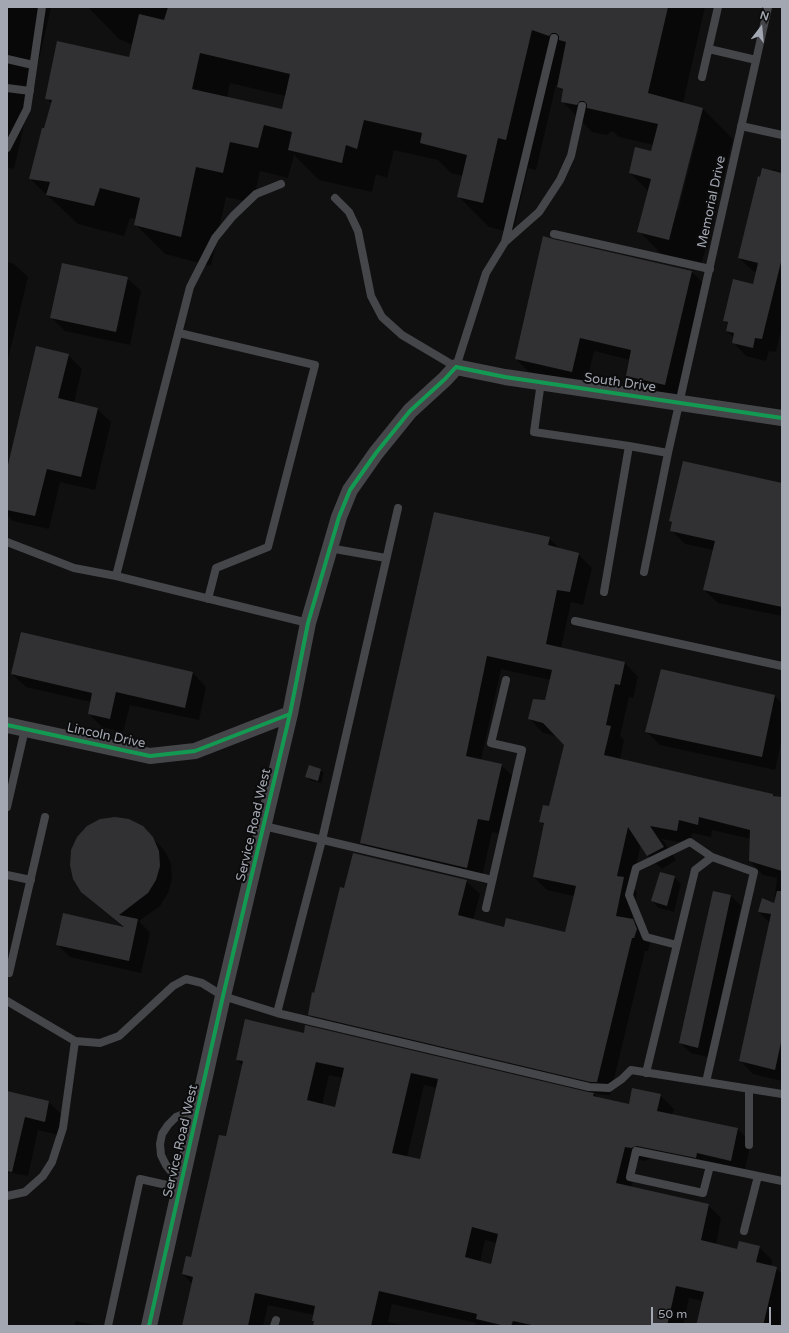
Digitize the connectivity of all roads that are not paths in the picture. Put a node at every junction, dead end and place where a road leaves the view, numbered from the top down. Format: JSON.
{"nodes":[{"id":1,"x":42,"y":7,"type":"edge"},
{"id":2,"x":718,"y":7,"type":"edge"},
{"id":3,"x":768,"y":7,"type":"edge"},
{"id":4,"x":554,"y":38,"type":"dead end"},
{"id":5,"x":709,"y":49,"type":"junction"},
{"id":6,"x":7,"y":59,"type":"edge"},
{"id":7,"x":756,"y":60,"type":"junction"},
{"id":8,"x":33,"y":65,"type":"junction"},
{"id":9,"x":702,"y":77,"type":"dead end"},
{"id":10,"x":7,"y":88,"type":"edge"},
{"id":11,"x":30,"y":91,"type":"junction"},
{"id":12,"x":582,"y":106,"type":"dead end"},
{"id":13,"x":741,"y":126,"type":"junction"},
{"id":14,"x":782,"y":135,"type":"edge"},
{"id":15,"x":7,"y":148,"type":"edge"},
{"id":16,"x":281,"y":184,"type":"dead end"},
{"id":17,"x":335,"y":198,"type":"dead end"},
{"id":18,"x":554,"y":234,"type":"dead end"},
{"id":19,"x":505,"y":242,"type":"junction"},
{"id":20,"x":710,"y":269,"type":"junction"},
{"id":21,"x":179,"y":333,"type":"junction"},
{"id":22,"x":456,"y":367,"type":"junction"},
{"id":23,"x":541,"y":382,"type":"junction"},
{"id":24,"x":681,"y":402,"type":"junction"},
{"id":25,"x":782,"y":418,"type":"edge"},
{"id":26,"x":629,"y":446,"type":"junction"},
{"id":27,"x":668,"y":453,"type":"junction"},
{"id":28,"x":398,"y":508,"type":"dead end"},
{"id":29,"x":7,"y":542,"type":"edge"},
{"id":30,"x":329,"y":548,"type":"junction"},
{"id":31,"x":386,"y":558,"type":"junction"},
{"id":32,"x":644,"y":572,"type":"dead end"},
{"id":33,"x":116,"y":576,"type":"junction"},
{"id":34,"x":604,"y":592,"type":"dead end"},
{"id":35,"x":208,"y":599,"type":"junction"},
{"id":36,"x":575,"y":621,"type":"dead end"},
{"id":37,"x":308,"y":623,"type":"junction"},
{"id":38,"x":782,"y":666,"type":"edge"},
{"id":39,"x":506,"y":680,"type":"dead end"},
{"id":40,"x":290,"y":714,"type":"junction"},
{"id":41,"x":7,"y":724,"type":"edge"},
{"id":42,"x":25,"y":729,"type":"junction"},
{"id":43,"x":7,"y":807,"type":"edge"},
{"id":44,"x":45,"y":818,"type":"dead end"},
{"id":45,"x":264,"y":826,"type":"junction"},
{"id":46,"x":322,"y":840,"type":"junction"},
{"id":47,"x":712,"y":857,"type":"junction"},
{"id":48,"x":7,"y":875,"type":"edge"},
{"id":49,"x":31,"y":880,"type":"junction"},
{"id":50,"x":492,"y":880,"type":"junction"},
{"id":51,"x":486,"y":908,"type":"dead end"},
{"id":52,"x":677,"y":944,"type":"junction"},
{"id":53,"x":9,"y":973,"type":"dead end"},
{"id":54,"x":223,"y":996,"type":"junction"},
{"id":55,"x":7,"y":1001,"type":"edge"},
{"id":56,"x":277,"y":1013,"type":"junction"},
{"id":57,"x":75,"y":1041,"type":"junction"},
{"id":58,"x":646,"y":1073,"type":"junction"},
{"id":59,"x":706,"y":1082,"type":"junction"},
{"id":60,"x":749,"y":1089,"type":"junction"},
{"id":61,"x":782,"y":1094,"type":"edge"},
{"id":62,"x":197,"y":1112,"type":"junction"},
{"id":63,"x":749,"y":1145,"type":"dead end"},
{"id":64,"x":710,"y":1166,"type":"junction"},
{"id":65,"x":758,"y":1176,"type":"junction"},
{"id":66,"x":782,"y":1181,"type":"edge"},
{"id":67,"x":181,"y":1183,"type":"junction"},
{"id":68,"x":7,"y":1196,"type":"edge"},
{"id":69,"x":744,"y":1231,"type":"dead end"},
{"id":70,"x":108,"y":1326,"type":"edge"},
{"id":71,"x":149,"y":1326,"type":"edge"}],
"edges":[{"from":1,"to":8,"type":"lane"},
{"from":2,"to":5,"type":"lane"},
{"from":3,"to":7,"type":"lane","name":"Memorial Drive"},
{"from":4,"to":19,"type":"lane"},
{"from":5,"to":7,"type":"lane"},
{"from":5,"to":9,"type":"lane"},
{"from":6,"to":8,"type":"lane"},
{"from":7,"to":13,"type":"lane","name":"Memorial Drive"},
{"from":8,"to":11,"type":"lane"},
{"from":10,"to":11,"type":"lane"},
{"from":11,"to":15,"type":"lane"},
{"from":12,"to":19,"type":"lane"},
{"from":13,"to":14,"type":"lane"},
{"from":13,"to":20,"type":"lane","name":"Memorial Drive"},
{"from":16,"to":21,"type":"lane"},
{"from":17,"to":22,"type":"lane"},
{"from":18,"to":20,"type":"lane"},
{"from":19,"to":22,"type":"lane"},
{"from":20,"to":24,"type":"lane","name":"Memorial Drive"},
{"from":21,"to":33,"type":"lane"},
{"from":21,"to":35,"type":"lane"},
{"from":22,"to":23,"type":"street","name":"South Drive"},
{"from":22,"to":30,"type":"street","name":"Service Road West"},
{"from":23,"to":24,"type":"street","name":"South Drive"},
{"from":23,"to":26,"type":"lane"},
{"from":24,"to":25,"type":"street","name":"South Drive"},
{"from":24,"to":27,"type":"lane","name":"Memorial Drive"},
{"from":26,"to":27,"type":"lane"},
{"from":26,"to":34,"type":"lane"},
{"from":27,"to":32,"type":"lane","name":"Memorial Drive"},
{"from":28,"to":31,"type":"lane"},
{"from":29,"to":33,"type":"lane"},
{"from":30,"to":31,"type":"lane"},
{"from":30,"to":37,"type":"street","name":"Service Road West"},
{"from":31,"to":46,"type":"lane"},
{"from":33,"to":35,"type":"lane"},
{"from":35,"to":37,"type":"lane"},
{"from":36,"to":38,"type":"lane"},
{"from":37,"to":40,"type":"street","name":"Service Road West"},
{"from":39,"to":50,"type":"lane"},
{"from":40,"to":42,"type":"street","name":"Lincoln Drive"},
{"from":40,"to":45,"type":"street","name":"Service Road West"},
{"from":41,"to":42,"type":"street","name":"Lincoln Drive"},
{"from":42,"to":43,"type":"lane"},
{"from":44,"to":49,"type":"lane"},
{"from":45,"to":46,"type":"lane"},
{"from":45,"to":54,"type":"street","name":"Service Road West"},
{"from":46,"to":50,"type":"lane"},
{"from":46,"to":56,"type":"lane"},
{"from":47,"to":52,"type":"lane"},
{"from":47,"to":52,"type":"lane"},
{"from":47,"to":59,"type":"lane"},
{"from":48,"to":49,"type":"lane"},
{"from":49,"to":53,"type":"lane"},
{"from":50,"to":51,"type":"lane"},
{"from":52,"to":58,"type":"lane"},
{"from":54,"to":56,"type":"lane"},
{"from":54,"to":57,"type":"lane"},
{"from":54,"to":62,"type":"street","name":"Service Road West"},
{"from":55,"to":57,"type":"lane"},
{"from":56,"to":58,"type":"lane"},
{"from":57,"to":68,"type":"lane"},
{"from":58,"to":59,"type":"lane"},
{"from":59,"to":60,"type":"lane"},
{"from":60,"to":61,"type":"lane"},
{"from":60,"to":63,"type":"lane"},
{"from":62,"to":67,"type":"street","name":"Service Road West"},
{"from":62,"to":67,"type":"lane"},
{"from":64,"to":64,"type":"lane"},
{"from":64,"to":65,"type":"lane"},
{"from":65,"to":66,"type":"lane"},
{"from":65,"to":69,"type":"lane"},
{"from":67,"to":70,"type":"lane"},
{"from":67,"to":71,"type":"street","name":"Service Road West"}]}
